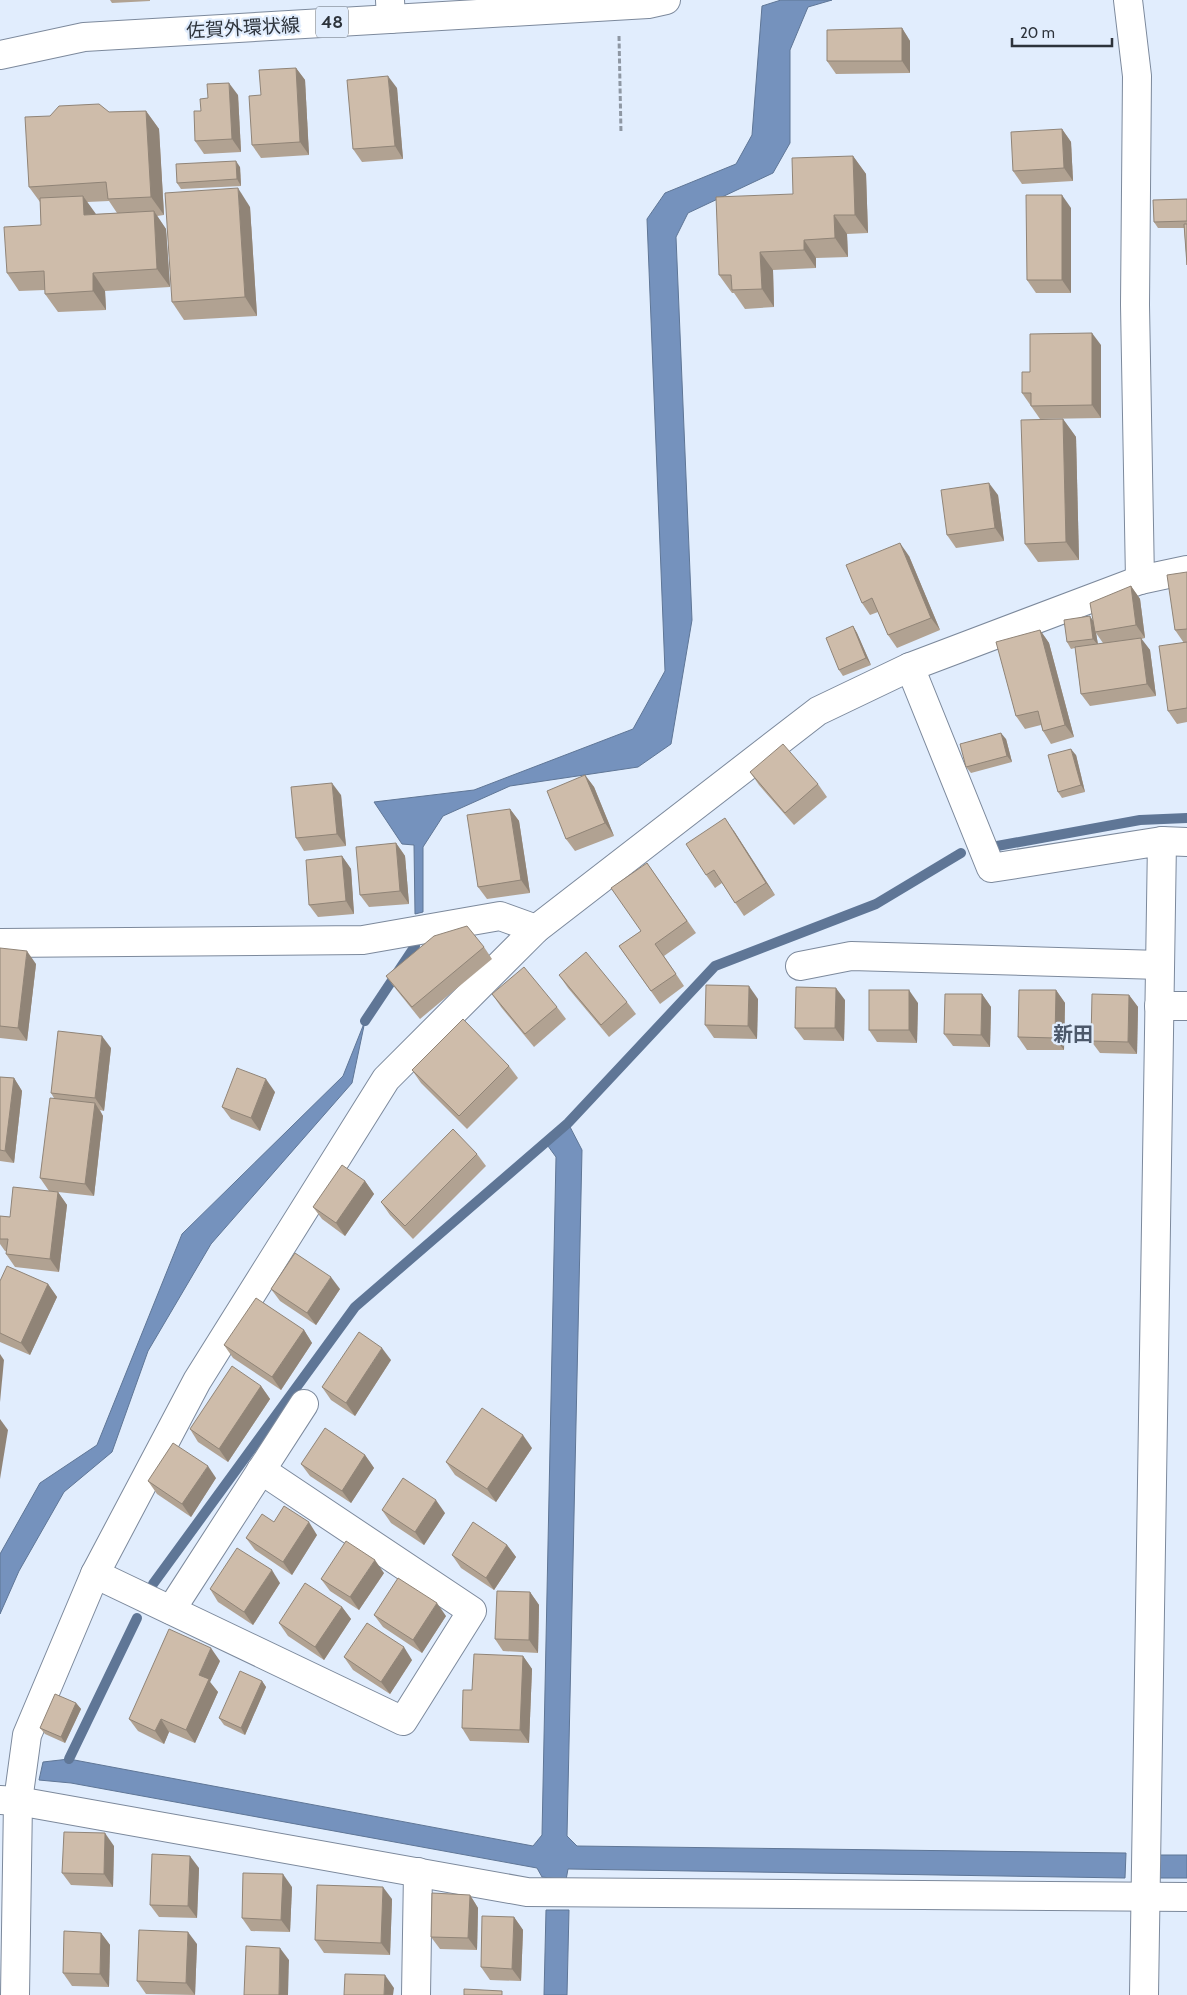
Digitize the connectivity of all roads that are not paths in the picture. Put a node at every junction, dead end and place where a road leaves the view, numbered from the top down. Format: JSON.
{"nodes":[{"id":1,"x":666,"y":0,"type":"edge"},
{"id":2,"x":1128,"y":0,"type":"edge"},
{"id":3,"x":390,"y":9,"type":"edge"},
{"id":4,"x":0,"y":55,"type":"edge"},
{"id":5,"x":1187,"y":570,"type":"edge"},
{"id":6,"x":1140,"y":580,"type":"junction"},
{"id":7,"x":910,"y":667,"type":"junction"},
{"id":8,"x":1174,"y":842,"type":"edge"},
{"id":9,"x":536,"y":929,"type":"junction"},
{"id":10,"x":0,"y":942,"type":"edge"},
{"id":11,"x":1160,"y":965,"type":"junction"},
{"id":12,"x":800,"y":966,"type":"dead end"},
{"id":13,"x":1159,"y":1006,"type":"junction"},
{"id":14,"x":1187,"y":1006,"type":"edge"},
{"id":15,"x":304,"y":1404,"type":"dead end"},
{"id":16,"x":261,"y":1470,"type":"junction"},
{"id":17,"x":95,"y":1574,"type":"junction"},
{"id":18,"x":171,"y":1610,"type":"junction"},
{"id":19,"x":9,"y":1801,"type":"edge"},
{"id":20,"x":418,"y":1872,"type":"junction"},
{"id":21,"x":1145,"y":1897,"type":"junction"},
{"id":22,"x":1187,"y":1897,"type":"edge"},
{"id":23,"x":15,"y":1995,"type":"edge"},
{"id":24,"x":416,"y":1995,"type":"edge"},
{"id":25,"x":1144,"y":1995,"type":"edge"}],
"edges":[{"from":1,"to":3,"type":"street","name":"佐賀外環状線","number":"48"},
{"from":2,"to":6,"type":"street"},
{"from":3,"to":4,"type":"street","name":"佐賀外環状線","number":"48"},
{"from":5,"to":6,"type":"street"},
{"from":6,"to":7,"type":"street"},
{"from":7,"to":8,"type":"street"},
{"from":7,"to":9,"type":"street"},
{"from":8,"to":11,"type":"street"},
{"from":9,"to":10,"type":"street"},
{"from":9,"to":17,"type":"street"},
{"from":11,"to":12,"type":"street"},
{"from":11,"to":13,"type":"street"},
{"from":13,"to":14,"type":"street"},
{"from":13,"to":21,"type":"street"},
{"from":15,"to":16,"type":"street"},
{"from":16,"to":18,"type":"street"},
{"from":16,"to":18,"type":"street"},
{"from":17,"to":18,"type":"street"},
{"from":17,"to":19,"type":"street"},
{"from":19,"to":20,"type":"street"},
{"from":19,"to":23,"type":"street"},
{"from":20,"to":21,"type":"street"},
{"from":20,"to":24,"type":"street"},
{"from":21,"to":22,"type":"street"},
{"from":21,"to":25,"type":"street"}]}
